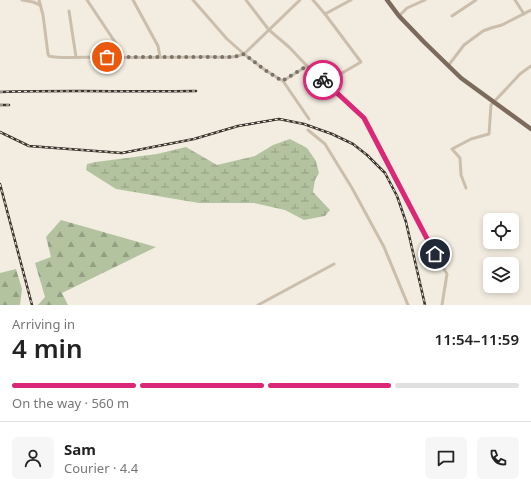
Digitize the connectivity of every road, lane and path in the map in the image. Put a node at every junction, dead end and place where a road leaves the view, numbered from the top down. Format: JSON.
{"nodes":[{"id":1,"x":22,"y":0,"type":"edge"},
{"id":2,"x":39,"y":0,"type":"edge"},
{"id":3,"x":87,"y":0,"type":"edge"},
{"id":4,"x":133,"y":0,"type":"edge"},
{"id":5,"x":193,"y":0,"type":"edge"},
{"id":6,"x":246,"y":0,"type":"edge"},
{"id":7,"x":300,"y":0,"type":"edge"},
{"id":8,"x":313,"y":0,"type":"edge"},
{"id":9,"x":351,"y":0,"type":"edge"},
{"id":10,"x":387,"y":0,"type":"edge"},
{"id":11,"x":425,"y":0,"type":"edge"},
{"id":12,"x":476,"y":0,"type":"edge"},
{"id":13,"x":515,"y":0,"type":"edge"},
{"id":14,"x":40,"y":5,"type":"junction"},
{"id":15,"x":531,"y":10,"type":"edge"},
{"id":16,"x":69,"y":11,"type":"dead end"},
{"id":17,"x":325,"y":14,"type":"junction"},
{"id":18,"x":524,"y":14,"type":"junction"},
{"id":19,"x":398,"y":16,"type":"junction"},
{"id":20,"x":452,"y":16,"type":"dead end"},
{"id":21,"x":269,"y":30,"type":"junction"},
{"id":22,"x":244,"y":54,"type":"junction"},
{"id":23,"x":76,"y":57,"type":"junction"},
{"id":24,"x":160,"y":57,"type":"junction"},
{"id":25,"x":123,"y":58,"type":"junction"},
{"id":26,"x":307,"y":66,"type":"junction"},
{"id":27,"x":448,"y":66,"type":"junction"},
{"id":28,"x":531,"y":66,"type":"edge"},
{"id":29,"x":282,"y":81,"type":"junction"},
{"id":30,"x":325,"y":83,"type":"junction"},
{"id":31,"x":494,"y":102,"type":"junction"},
{"id":32,"x":309,"y":119,"type":"dead end"},
{"id":33,"x":531,"y":129,"type":"edge"},
{"id":34,"x":308,"y":130,"type":"dead end"},
{"id":35,"x":466,"y":188,"type":"dead end"},
{"id":36,"x":334,"y":264,"type":"dead end"},
{"id":37,"x":258,"y":305,"type":"edge"},
{"id":38,"x":408,"y":305,"type":"edge"},
{"id":39,"x":442,"y":305,"type":"edge"}],
"edges":[{"from":1,"to":14,"type":"street"},
{"from":2,"to":14,"type":"street"},
{"from":3,"to":25,"type":"street"},
{"from":4,"to":24,"type":"street"},
{"from":5,"to":22,"type":"street"},
{"from":6,"to":21,"type":"street"},
{"from":7,"to":21,"type":"street"},
{"from":8,"to":17,"type":"street"},
{"from":9,"to":17,"type":"street"},
{"from":10,"to":19,"type":"main road"},
{"from":11,"to":19,"type":"street"},
{"from":12,"to":20,"type":"street"},
{"from":13,"to":18,"type":"street"},
{"from":14,"to":23,"type":"street"},
{"from":15,"to":18,"type":"street"},
{"from":16,"to":23,"type":"street"},
{"from":17,"to":30,"type":"street"},
{"from":18,"to":27,"type":"street"},
{"from":19,"to":27,"type":"main road"},
{"from":21,"to":22,"type":"street"},
{"from":21,"to":26,"type":"street"},
{"from":22,"to":24,"type":"street"},
{"from":22,"to":29,"type":"street"},
{"from":23,"to":25,"type":"street"},
{"from":24,"to":25,"type":"street"},
{"from":26,"to":29,"type":"street"},
{"from":26,"to":30,"type":"street"},
{"from":27,"to":31,"type":"main road"},
{"from":28,"to":31,"type":"street"},
{"from":29,"to":32,"type":"street"},
{"from":30,"to":39,"type":"street"},
{"from":31,"to":33,"type":"main road"},
{"from":31,"to":35,"type":"street"},
{"from":34,"to":38,"type":"street"},
{"from":36,"to":37,"type":"street"}]}
